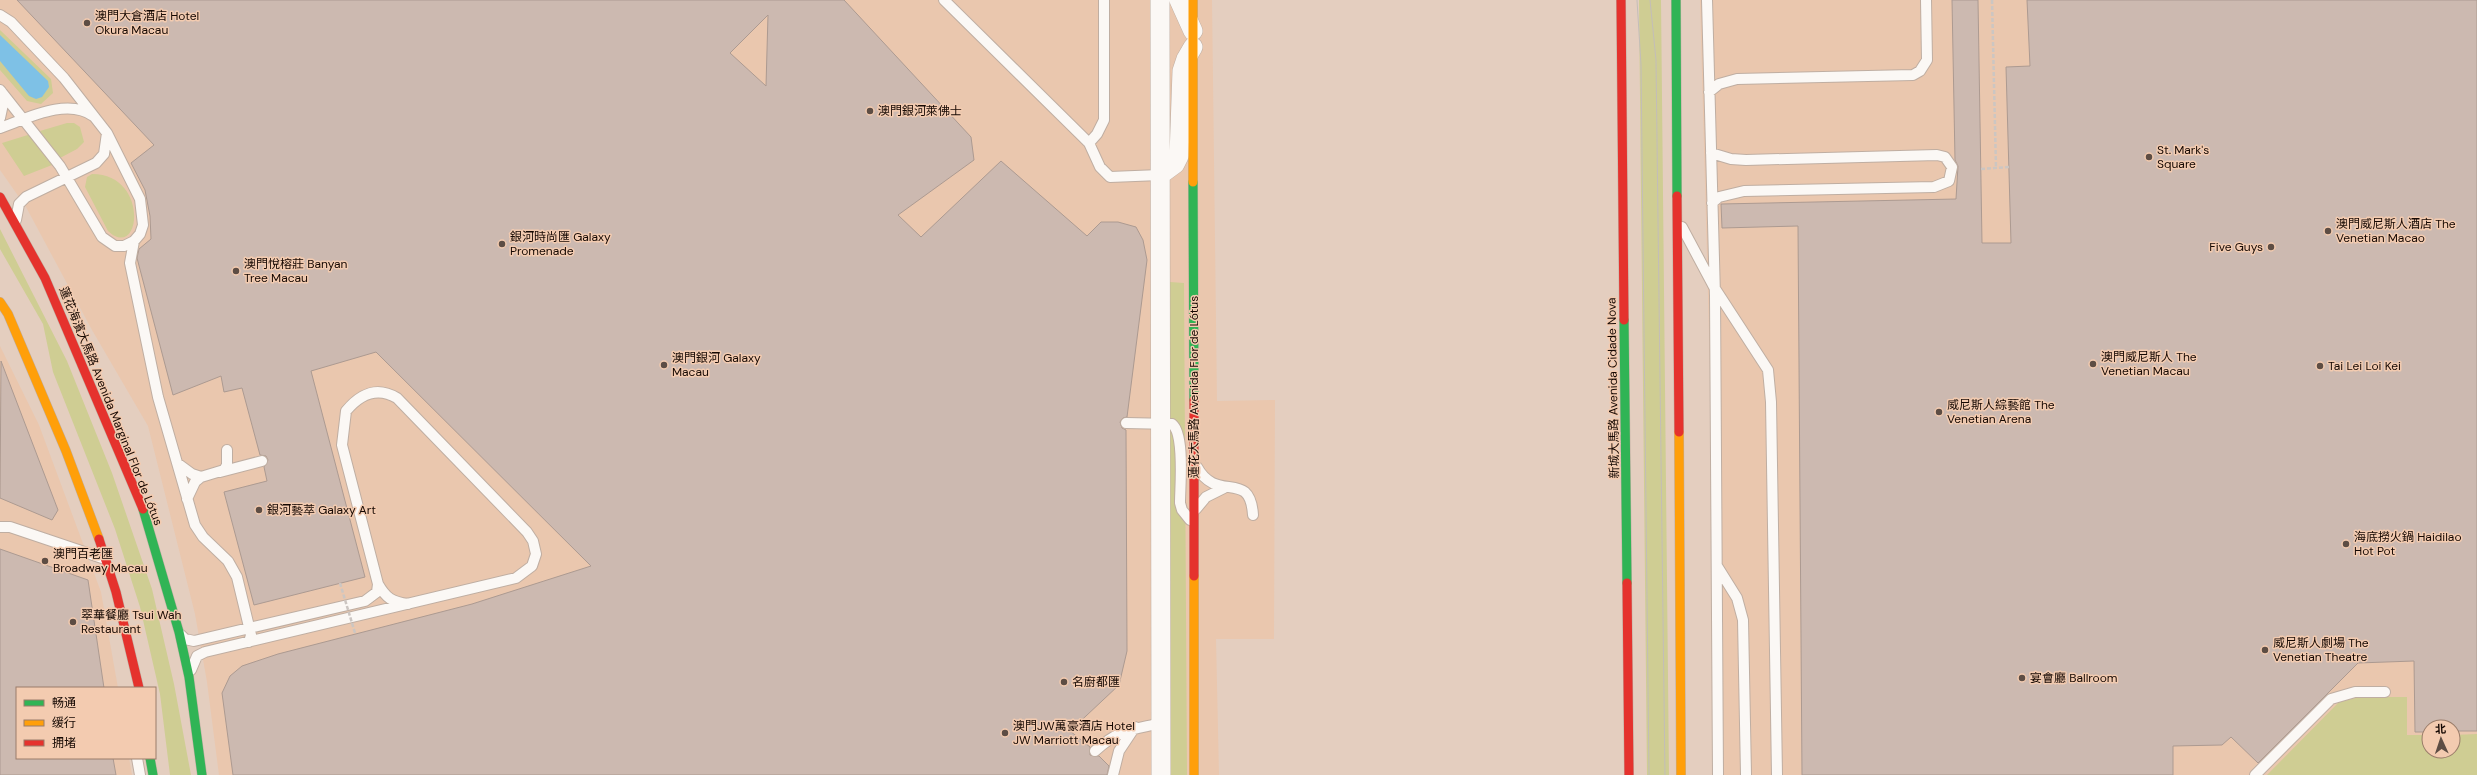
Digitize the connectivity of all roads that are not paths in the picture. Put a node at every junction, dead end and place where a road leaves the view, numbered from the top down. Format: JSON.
{"nodes":[{"id":1,"x":944,"y":0,"type":"edge"},
{"id":2,"x":1104,"y":0,"type":"edge"},
{"id":3,"x":1160,"y":0,"type":"edge"},
{"id":4,"x":1179,"y":0,"type":"edge"},
{"id":5,"x":1193,"y":0,"type":"edge"},
{"id":6,"x":1621,"y":0,"type":"edge"},
{"id":7,"x":1676,"y":0,"type":"edge"},
{"id":8,"x":1707,"y":0,"type":"edge"},
{"id":9,"x":1926,"y":0,"type":"edge"},
{"id":10,"x":0,"y":15,"type":"edge"},
{"id":11,"x":1193,"y":39,"type":"junction"},
{"id":12,"x":0,"y":90,"type":"edge"},
{"id":13,"x":1709,"y":92,"type":"junction"},
{"id":14,"x":0,"y":118,"type":"edge"},
{"id":15,"x":24,"y":119,"type":"junction"},
{"id":16,"x":99,"y":120,"type":"junction"},
{"id":17,"x":0,"y":128,"type":"edge"},
{"id":18,"x":108,"y":133,"type":"junction"},
{"id":19,"x":1089,"y":142,"type":"junction"},
{"id":20,"x":1710,"y":152,"type":"junction"},
{"id":21,"x":60,"y":166,"type":"junction"},
{"id":22,"x":82,"y":170,"type":"junction"},
{"id":23,"x":1160,"y":175,"type":"junction"},
{"id":24,"x":68,"y":177,"type":"junction"},
{"id":25,"x":0,"y":197,"type":"edge"},
{"id":26,"x":1712,"y":203,"type":"junction"},
{"id":27,"x":1677,"y":218,"type":"junction"},
{"id":28,"x":15,"y":223,"type":"junction"},
{"id":29,"x":134,"y":241,"type":"junction"},
{"id":30,"x":115,"y":246,"type":"junction"},
{"id":31,"x":130,"y":263,"type":"junction"},
{"id":32,"x":1714,"y":287,"type":"junction"},
{"id":33,"x":3,"y":308,"type":"edge"},
{"id":34,"x":1126,"y":423,"type":"dead end"},
{"id":35,"x":1161,"y":423,"type":"junction"},
{"id":36,"x":227,"y":450,"type":"dead end"},
{"id":37,"x":262,"y":461,"type":"dead end"},
{"id":38,"x":1194,"y":462,"type":"junction"},
{"id":39,"x":177,"y":463,"type":"junction"},
{"id":40,"x":218,"y":472,"type":"junction"},
{"id":41,"x":201,"y":477,"type":"junction"},
{"id":42,"x":1224,"y":488,"type":"junction"},
{"id":43,"x":187,"y":499,"type":"junction"},
{"id":44,"x":1194,"y":512,"type":"junction"},
{"id":45,"x":1253,"y":515,"type":"dead end"},
{"id":46,"x":1194,"y":523,"type":"junction"},
{"id":47,"x":0,"y":527,"type":"edge"},
{"id":48,"x":99,"y":544,"type":"junction"},
{"id":49,"x":82,"y":552,"type":"junction"},
{"id":50,"x":105,"y":559,"type":"junction"},
{"id":51,"x":1717,"y":566,"type":"junction"},
{"id":52,"x":378,"y":584,"type":"junction"},
{"id":53,"x":408,"y":604,"type":"junction"},
{"id":54,"x":249,"y":628,"type":"junction"},
{"id":55,"x":179,"y":632,"type":"junction"},
{"id":56,"x":249,"y":642,"type":"junction"},
{"id":57,"x":189,"y":677,"type":"junction"},
{"id":58,"x":139,"y":687,"type":"edge"},
{"id":59,"x":2386,"y":692,"type":"dead end"},
{"id":60,"x":1161,"y":723,"type":"junction"},
{"id":61,"x":1136,"y":727,"type":"junction"},
{"id":62,"x":1095,"y":751,"type":"dead end"},
{"id":63,"x":137,"y":759,"type":"edge"},
{"id":64,"x":150,"y":759,"type":"edge"},
{"id":65,"x":1680,"y":773,"type":"edge"},
{"id":66,"x":140,"y":775,"type":"edge"},
{"id":67,"x":153,"y":775,"type":"edge"},
{"id":68,"x":202,"y":775,"type":"edge"},
{"id":69,"x":1113,"y":775,"type":"edge"},
{"id":70,"x":1161,"y":775,"type":"edge"},
{"id":71,"x":1194,"y":775,"type":"edge"},
{"id":72,"x":1629,"y":775,"type":"edge"},
{"id":73,"x":1718,"y":775,"type":"edge"},
{"id":74,"x":1746,"y":775,"type":"edge"},
{"id":75,"x":1777,"y":775,"type":"edge"},
{"id":76,"x":2255,"y":775,"type":"edge"}],
"edges":[{"from":1,"to":19,"type":"lane"},
{"from":2,"to":19,"type":"lane"},
{"from":3,"to":23,"type":"street"},
{"from":4,"to":11,"type":"street"},
{"from":5,"to":11,"type":"main road","name":"蓮花大馬路 Avenida Flor de Lótus"},
{"from":6,"to":72,"type":"main road","name":"新城大馬路 Avenida Cidade Nova"},
{"from":7,"to":27,"type":"main road"},
{"from":8,"to":13,"type":"lane"},
{"from":9,"to":13,"type":"lane"},
{"from":10,"to":16,"type":"lane"},
{"from":11,"to":23,"type":"street"},
{"from":11,"to":38,"type":"main road","name":"蓮花大馬路 Avenida Flor de Lótus"},
{"from":12,"to":14,"type":"lane"},
{"from":12,"to":15,"type":"lane"},
{"from":13,"to":20,"type":"lane"},
{"from":15,"to":16,"type":"lane"},
{"from":15,"to":17,"type":"lane"},
{"from":15,"to":21,"type":"lane"},
{"from":16,"to":18,"type":"lane"},
{"from":18,"to":22,"type":"lane"},
{"from":18,"to":29,"type":"lane"},
{"from":19,"to":23,"type":"lane"},
{"from":20,"to":26,"type":"lane"},
{"from":20,"to":26,"type":"lane"},
{"from":21,"to":22,"type":"lane"},
{"from":21,"to":24,"type":"lane"},
{"from":22,"to":24,"type":"lane"},
{"from":23,"to":35,"type":"street"},
{"from":24,"to":28,"type":"lane"},
{"from":24,"to":30,"type":"lane"},
{"from":25,"to":28,"type":"main road","name":"蓮花海濱大馬路 Avenida Marginal Flor de Lótus"},
{"from":26,"to":32,"type":"lane"},
{"from":27,"to":32,"type":"lane"},
{"from":27,"to":65,"type":"main road"},
{"from":28,"to":55,"type":"main road","name":"蓮花海濱大馬路 Avenida Marginal Flor de Lótus"},
{"from":29,"to":30,"type":"lane"},
{"from":29,"to":31,"type":"lane"},
{"from":30,"to":31,"type":"lane"},
{"from":31,"to":39,"type":"lane"},
{"from":32,"to":51,"type":"lane"},
{"from":32,"to":75,"type":"lane"},
{"from":33,"to":48,"type":"main road"},
{"from":34,"to":35,"type":"lane"},
{"from":35,"to":46,"type":"lane"},
{"from":35,"to":60,"type":"street"},
{"from":36,"to":40,"type":"lane"},
{"from":37,"to":40,"type":"lane"},
{"from":38,"to":42,"type":"lane"},
{"from":38,"to":44,"type":"main road","name":"蓮花大馬路 Avenida Flor de Lótus"},
{"from":39,"to":41,"type":"lane"},
{"from":39,"to":43,"type":"lane"},
{"from":40,"to":41,"type":"lane"},
{"from":41,"to":43,"type":"lane"},
{"from":42,"to":44,"type":"lane"},
{"from":42,"to":45,"type":"lane"},
{"from":43,"to":54,"type":"lane"},
{"from":44,"to":46,"type":"main road","name":"蓮花大馬路 Avenida Flor de Lótus"},
{"from":46,"to":71,"type":"main road","name":"蓮花大馬路 Avenida Flor de Lótus"},
{"from":47,"to":49,"type":"lane"},
{"from":48,"to":49,"type":"lane"},
{"from":48,"to":50,"type":"main road"},
{"from":49,"to":50,"type":"lane"},
{"from":50,"to":58,"type":"main road"},
{"from":51,"to":73,"type":"lane"},
{"from":51,"to":74,"type":"lane"},
{"from":52,"to":53,"type":"lane"},
{"from":52,"to":53,"type":"lane"},
{"from":52,"to":54,"type":"lane"},
{"from":53,"to":56,"type":"lane"},
{"from":54,"to":55,"type":"lane"},
{"from":54,"to":56,"type":"lane"},
{"from":55,"to":57,"type":"main road","name":"蓮花海濱大馬路 Avenida Marginal Flor de Lótus"},
{"from":56,"to":57,"type":"lane"},
{"from":57,"to":68,"type":"main road","name":"蓮花海濱大馬路 Avenida Marginal Flor de Lótus"},
{"from":59,"to":76,"type":"lane"},
{"from":60,"to":61,"type":"lane"},
{"from":60,"to":70,"type":"street"},
{"from":61,"to":62,"type":"lane"},
{"from":61,"to":69,"type":"lane"},
{"from":63,"to":66,"type":"lane"},
{"from":64,"to":67,"type":"main road"}]}
